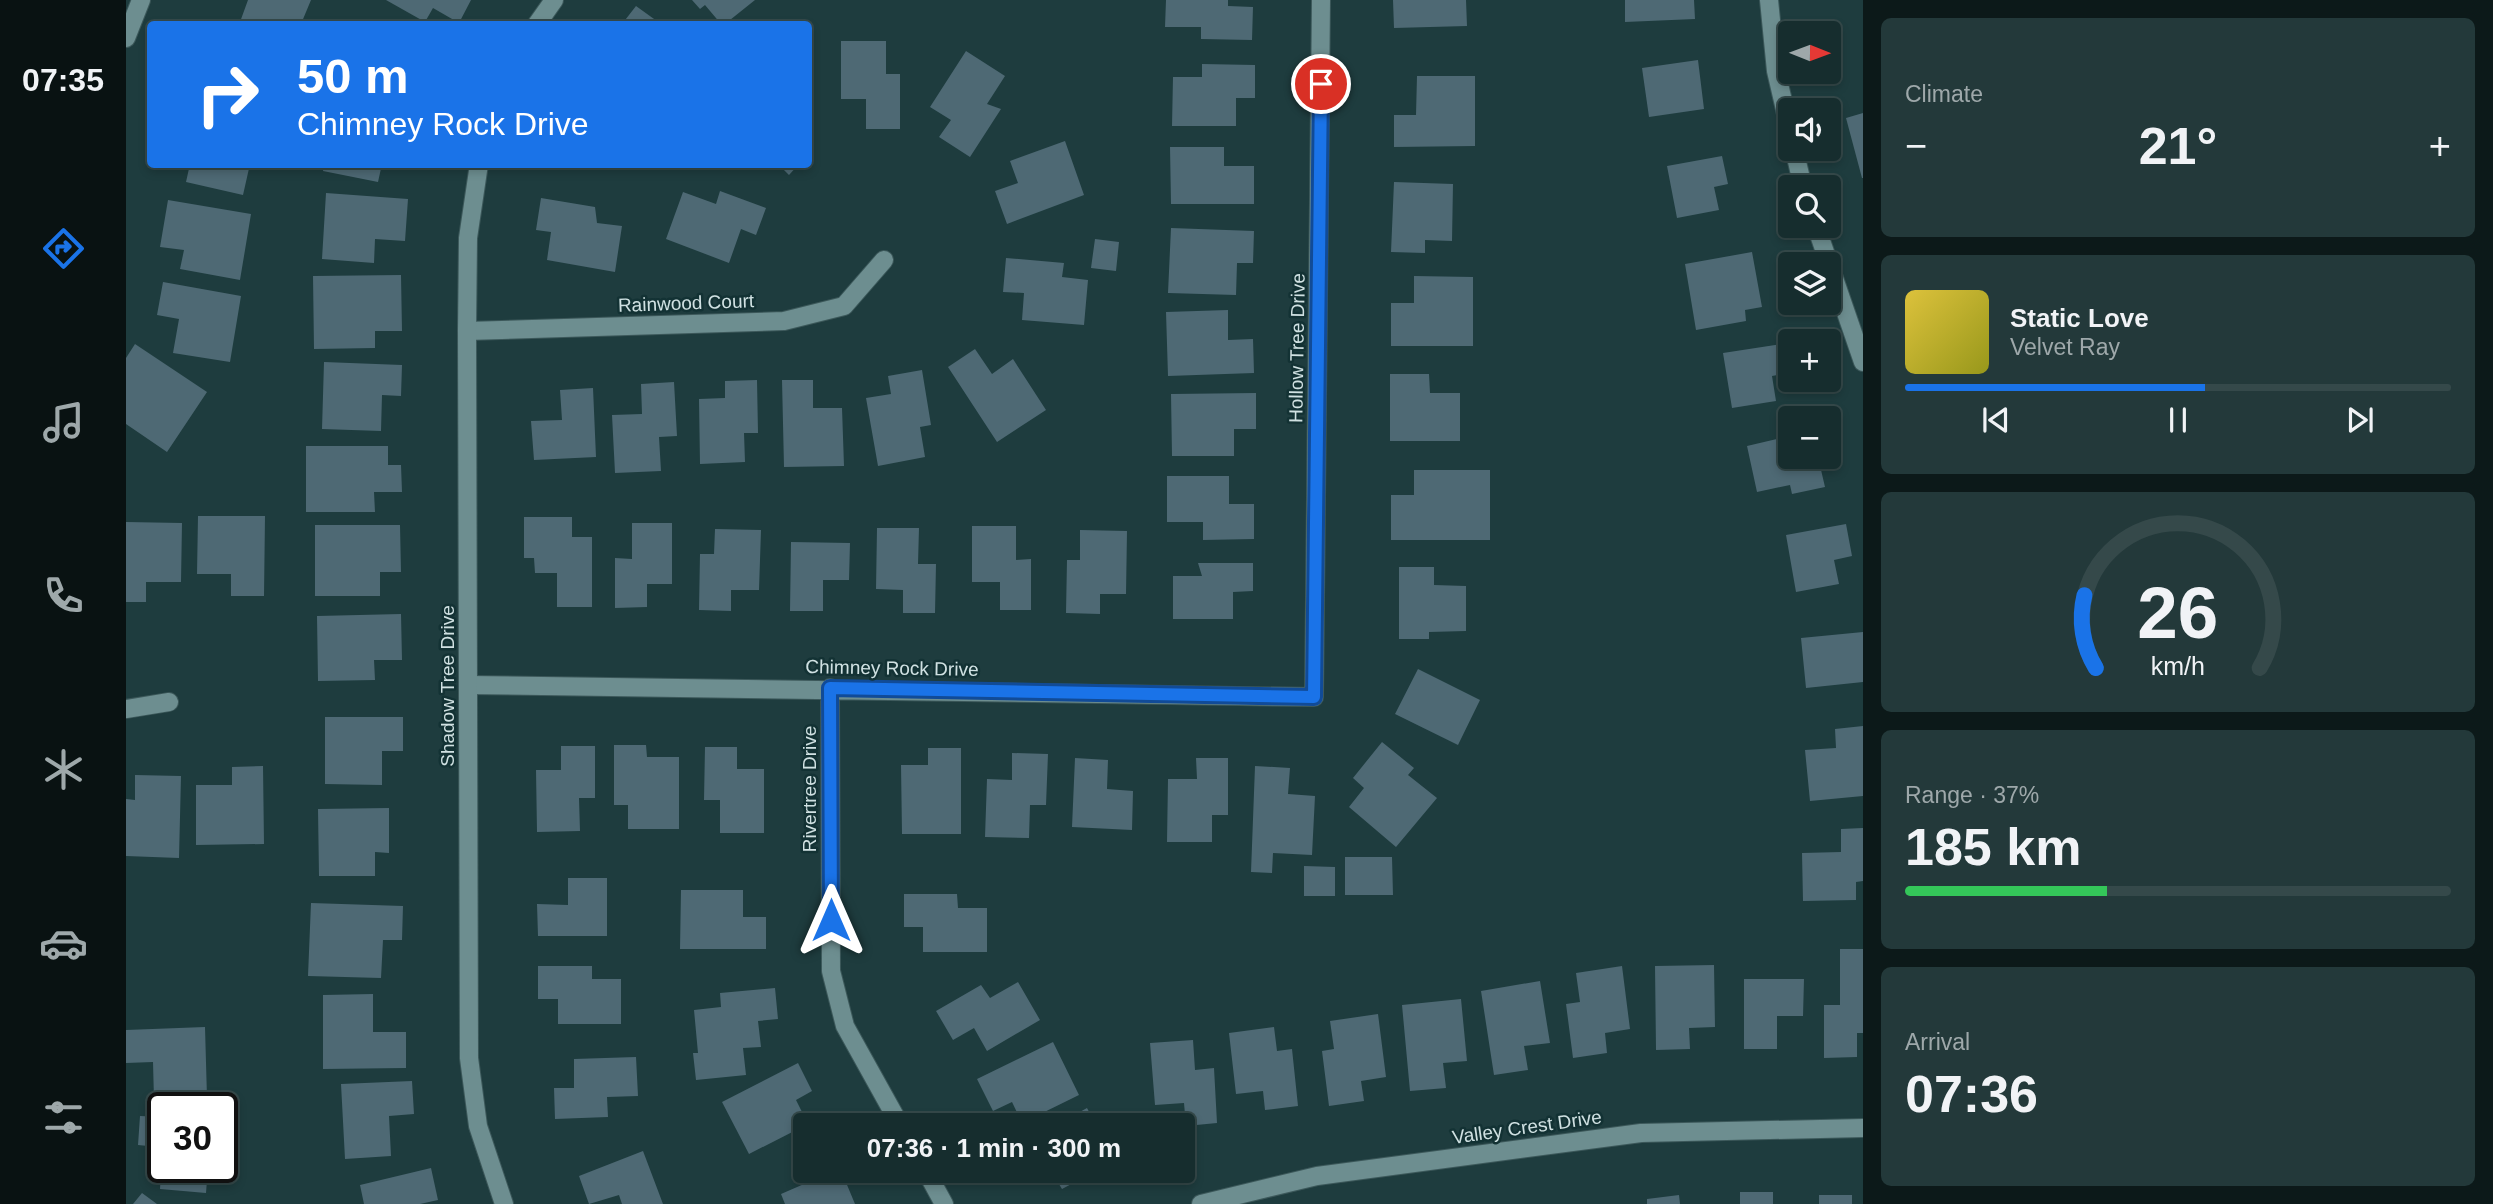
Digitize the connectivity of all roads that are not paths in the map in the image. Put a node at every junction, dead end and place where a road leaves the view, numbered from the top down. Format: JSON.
{"nodes":[{"id":1,"x":141,"y":0,"type":"edge"},
{"id":2,"x":554,"y":0,"type":"edge"},
{"id":3,"x":1321,"y":0,"type":"edge"},
{"id":4,"x":1769,"y":0,"type":"edge"},
{"id":5,"x":539,"y":21,"type":"edge"},
{"id":6,"x":126,"y":38,"type":"edge"},
{"id":7,"x":1782,"y":98,"type":"edge"},
{"id":8,"x":478,"y":168,"type":"edge"},
{"id":9,"x":1822,"y":238,"type":"edge"},
{"id":10,"x":884,"y":260,"type":"dead end"},
{"id":11,"x":1855,"y":311,"type":"edge"},
{"id":12,"x":467,"y":331,"type":"junction"},
{"id":13,"x":1863,"y":362,"type":"edge"},
{"id":14,"x":468,"y":685,"type":"junction"},
{"id":15,"x":830,"y":688,"type":"junction"},
{"id":16,"x":1314,"y":697,"type":"joint"},
{"id":17,"x":169,"y":702,"type":"dead end"},
{"id":18,"x":126,"y":709,"type":"edge"},
{"id":19,"x":893,"y":1113,"type":"edge"},
{"id":20,"x":1863,"y":1128,"type":"edge"},
{"id":21,"x":933,"y":1183,"type":"edge"},
{"id":22,"x":504,"y":1204,"type":"edge"},
{"id":23,"x":944,"y":1204,"type":"edge"},
{"id":24,"x":1201,"y":1204,"type":"edge"}],
"edges":[{"from":1,"to":6,"type":"street"},
{"from":2,"to":5,"type":"street"},
{"from":3,"to":16,"type":"street","name":"Hollow Tree Drive"},
{"from":4,"to":7,"type":"street"},
{"from":8,"to":12,"type":"street","name":"Shadow Tree Drive"},
{"from":9,"to":11,"type":"street"},
{"from":10,"to":12,"type":"street","name":"Rainwood Court"},
{"from":11,"to":13,"type":"street"},
{"from":12,"to":14,"type":"street","name":"Shadow Tree Drive"},
{"from":14,"to":15,"type":"street","name":"Chimney Rock Drive"},
{"from":14,"to":22,"type":"street","name":"Shadow Tree Drive"},
{"from":15,"to":16,"type":"street","name":"Chimney Rock Drive"},
{"from":15,"to":19,"type":"street","name":"Rivertree Drive"},
{"from":17,"to":18,"type":"street"},
{"from":20,"to":24,"type":"street","name":"Valley Crest Drive"},
{"from":21,"to":23,"type":"street"}]}
